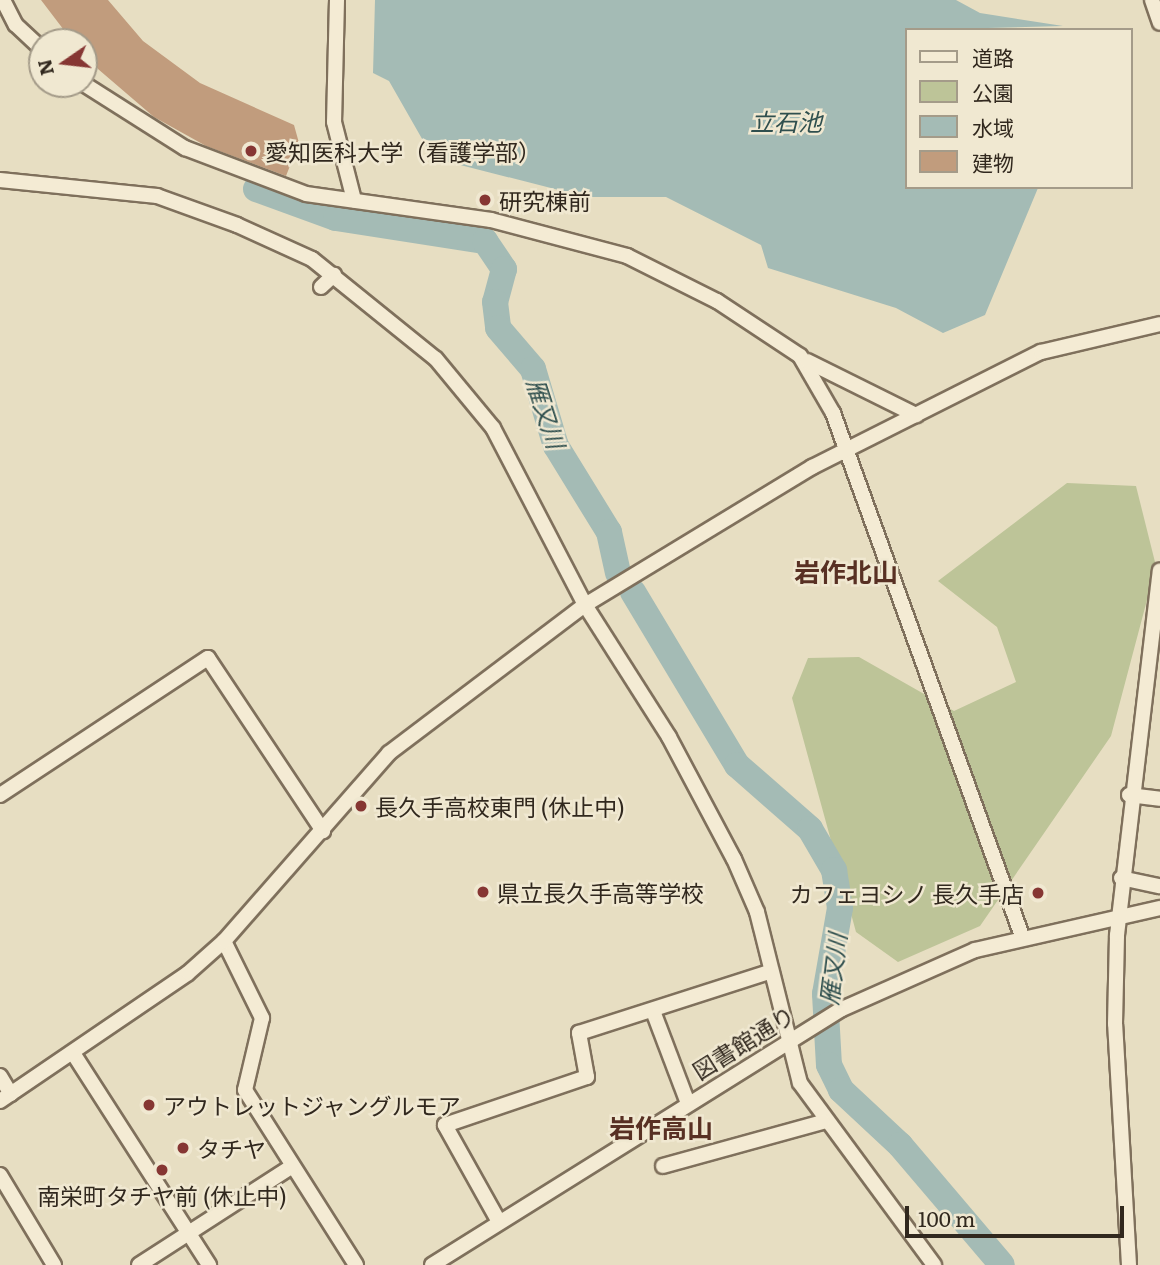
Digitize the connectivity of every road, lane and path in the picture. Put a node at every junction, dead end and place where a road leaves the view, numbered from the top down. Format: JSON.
{"nodes":[{"id":1,"x":3,"y":0,"type":"edge"},
{"id":2,"x":337,"y":0,"type":"edge"},
{"id":3,"x":1152,"y":0,"type":"edge"},
{"id":4,"x":1160,"y":23,"type":"edge"},
{"id":5,"x":28,"y":37,"type":"edge"},
{"id":6,"x":98,"y":93,"type":"edge"},
{"id":7,"x":0,"y":180,"type":"edge"},
{"id":8,"x":354,"y":200,"type":"junction"},
{"id":9,"x":334,"y":275,"type":"junction"},
{"id":10,"x":321,"y":287,"type":"dead end"},
{"id":11,"x":1160,"y":324,"type":"edge"},
{"id":12,"x":800,"y":356,"type":"junction"},
{"id":13,"x":916,"y":415,"type":"junction"},
{"id":14,"x":847,"y":449,"type":"junction"},
{"id":15,"x":1160,"y":571,"type":"edge"},
{"id":16,"x":586,"y":606,"type":"junction"},
{"id":17,"x":1129,"y":795,"type":"junction"},
{"id":18,"x":0,"y":796,"type":"edge"},
{"id":19,"x":1160,"y":799,"type":"edge"},
{"id":20,"x":323,"y":831,"type":"junction"},
{"id":21,"x":1121,"y":878,"type":"junction"},
{"id":22,"x":1160,"y":886,"type":"edge"},
{"id":23,"x":1160,"y":908,"type":"edge"},
{"id":24,"x":1118,"y":915,"type":"junction"},
{"id":25,"x":1022,"y":936,"type":"junction"},
{"id":26,"x":225,"y":941,"type":"junction"},
{"id":27,"x":769,"y":972,"type":"junction"},
{"id":28,"x":653,"y":1011,"type":"junction"},
{"id":29,"x":788,"y":1037,"type":"junction"},
{"id":30,"x":73,"y":1053,"type":"junction"},
{"id":31,"x":0,"y":1076,"type":"edge"},
{"id":32,"x":6,"y":1097,"type":"edge"},
{"id":33,"x":688,"y":1103,"type":"junction"},
{"id":34,"x":823,"y":1122,"type":"junction"},
{"id":35,"x":663,"y":1166,"type":"dead end"},
{"id":36,"x":291,"y":1167,"type":"junction"},
{"id":37,"x":0,"y":1175,"type":"edge"},
{"id":38,"x":498,"y":1220,"type":"junction"},
{"id":39,"x":190,"y":1233,"type":"junction"},
{"id":40,"x":54,"y":1265,"type":"edge"},
{"id":41,"x":138,"y":1265,"type":"edge"},
{"id":42,"x":209,"y":1265,"type":"edge"},
{"id":43,"x":356,"y":1265,"type":"edge"},
{"id":44,"x":432,"y":1265,"type":"edge"},
{"id":45,"x":934,"y":1265,"type":"edge"},
{"id":46,"x":1129,"y":1265,"type":"edge"}],
"edges":[{"from":1,"to":5,"type":"street"},
{"from":2,"to":8,"type":"street"},
{"from":3,"to":4,"type":"street"},
{"from":6,"to":8,"type":"street"},
{"from":7,"to":9,"type":"street"},
{"from":8,"to":12,"type":"street"},
{"from":9,"to":10,"type":"street"},
{"from":9,"to":16,"type":"street"},
{"from":11,"to":13,"type":"street"},
{"from":12,"to":13,"type":"street"},
{"from":12,"to":14,"type":"street"},
{"from":13,"to":14,"type":"street"},
{"from":14,"to":16,"type":"street"},
{"from":14,"to":25,"type":"street"},
{"from":15,"to":17,"type":"street"},
{"from":16,"to":20,"type":"street"},
{"from":16,"to":27,"type":"street"},
{"from":17,"to":19,"type":"street"},
{"from":17,"to":21,"type":"street"},
{"from":18,"to":20,"type":"street"},
{"from":20,"to":26,"type":"street"},
{"from":21,"to":22,"type":"street"},
{"from":21,"to":24,"type":"street"},
{"from":23,"to":24,"type":"street","name":"図書館通り"},
{"from":24,"to":25,"type":"street","name":"図書館通り"},
{"from":24,"to":46,"type":"street"},
{"from":25,"to":29,"type":"street","name":"図書館通り"},
{"from":26,"to":30,"type":"street"},
{"from":26,"to":36,"type":"street"},
{"from":27,"to":28,"type":"street"},
{"from":27,"to":29,"type":"street"},
{"from":28,"to":33,"type":"street"},
{"from":28,"to":38,"type":"street"},
{"from":29,"to":33,"type":"street","name":"図書館通り"},
{"from":29,"to":34,"type":"street"},
{"from":30,"to":32,"type":"street"},
{"from":30,"to":39,"type":"street"},
{"from":31,"to":32,"type":"street"},
{"from":33,"to":38,"type":"street","name":"図書館通り"},
{"from":34,"to":35,"type":"street"},
{"from":34,"to":45,"type":"street"},
{"from":36,"to":39,"type":"street"},
{"from":36,"to":43,"type":"street"},
{"from":37,"to":40,"type":"street"},
{"from":38,"to":44,"type":"street","name":"図書館通り"},
{"from":39,"to":41,"type":"street"},
{"from":39,"to":42,"type":"street"}]}
